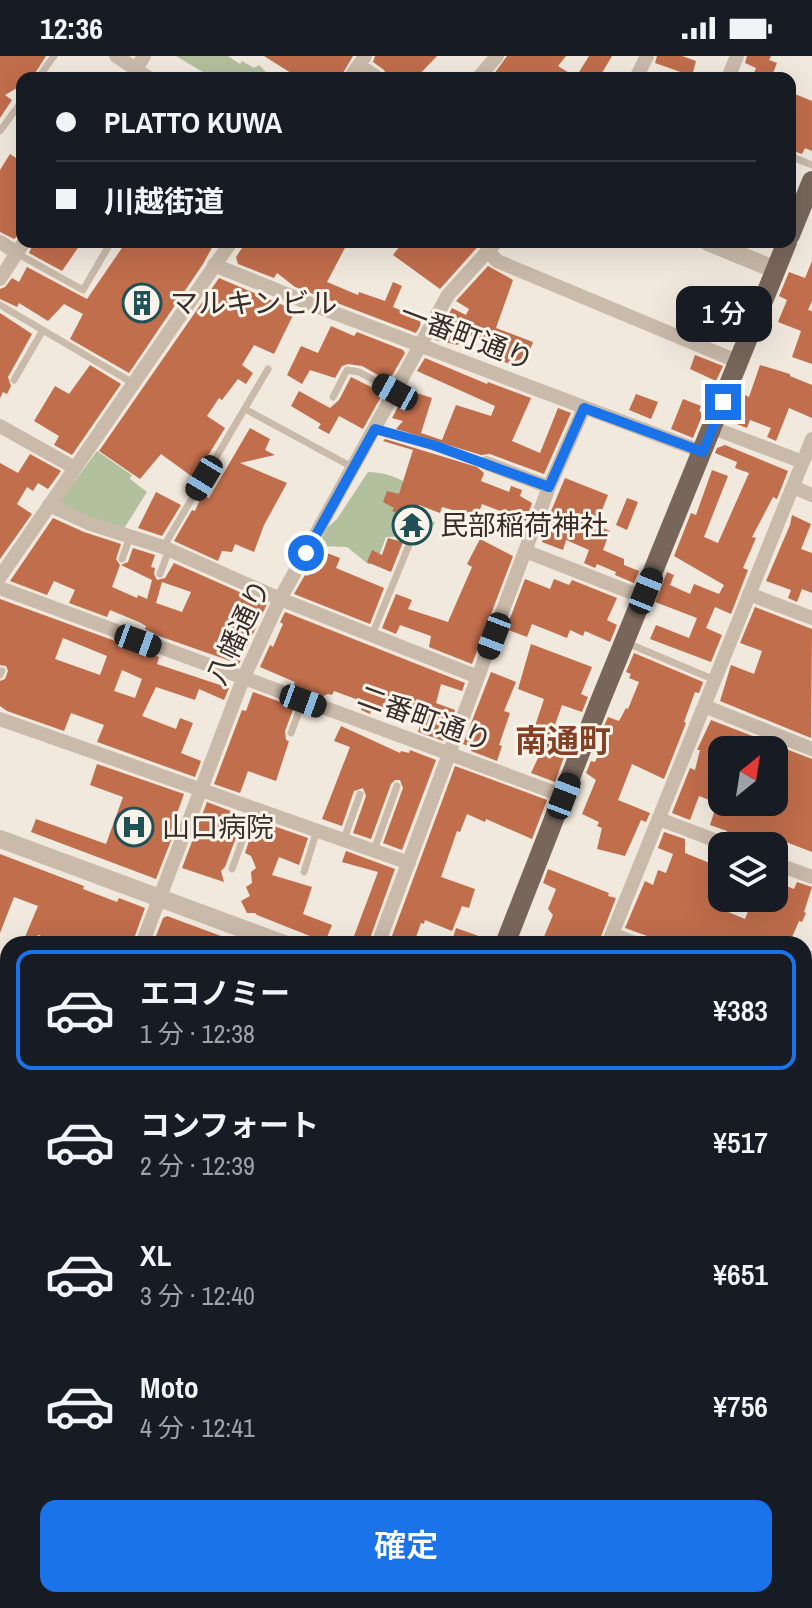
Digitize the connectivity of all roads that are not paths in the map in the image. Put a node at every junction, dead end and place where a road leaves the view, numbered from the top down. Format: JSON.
{"nodes":[{"id":1,"x":116,"y":56,"type":"edge"},
{"id":2,"x":497,"y":56,"type":"edge"},
{"id":3,"x":135,"y":72,"type":"edge"},
{"id":4,"x":483,"y":72,"type":"edge"},
{"id":5,"x":16,"y":109,"type":"edge"},
{"id":6,"x":0,"y":131,"type":"edge"},
{"id":7,"x":812,"y":181,"type":"edge"},
{"id":8,"x":796,"y":220,"type":"edge"},
{"id":9,"x":21,"y":248,"type":"edge"},
{"id":10,"x":108,"y":248,"type":"edge"},
{"id":11,"x":227,"y":248,"type":"edge"},
{"id":12,"x":490,"y":248,"type":"edge"},
{"id":13,"x":493,"y":248,"type":"edge"},
{"id":14,"x":723,"y":248,"type":"edge"},
{"id":15,"x":785,"y":248,"type":"edge"},
{"id":16,"x":214,"y":265,"type":"junction"},
{"id":17,"x":776,"y":270,"type":"junction"},
{"id":18,"x":0,"y":279,"type":"edge"},
{"id":19,"x":0,"y":305,"type":"edge"},
{"id":20,"x":43,"y":330,"type":"junction"},
{"id":21,"x":420,"y":345,"type":"junction"},
{"id":22,"x":739,"y":362,"type":"junction"},
{"id":23,"x":268,"y":369,"type":"dead end"},
{"id":24,"x":14,"y":380,"type":"dead end"},
{"id":25,"x":133,"y":383,"type":"junction"},
{"id":26,"x":395,"y":392,"type":"junction"},
{"id":27,"x":333,"y":397,"type":"dead end"},
{"id":28,"x":584,"y":408,"type":"junction"},
{"id":29,"x":245,"y":409,"type":"junction"},
{"id":30,"x":0,"y":426,"type":"edge"},
{"id":31,"x":713,"y":428,"type":"junction"},
{"id":32,"x":375,"y":429,"type":"junction"},
{"id":33,"x":812,"y":439,"type":"edge"},
{"id":34,"x":703,"y":452,"type":"junction"},
{"id":35,"x":803,"y":462,"type":"junction"},
{"id":36,"x":486,"y":463,"type":"joint"},
{"id":37,"x":75,"y":468,"type":"junction"},
{"id":38,"x":353,"y":468,"type":"junction"},
{"id":39,"x":549,"y":487,"type":"junction"},
{"id":40,"x":793,"y":487,"type":"junction"},
{"id":41,"x":812,"y":495,"type":"edge"},
{"id":42,"x":49,"y":505,"type":"junction"},
{"id":43,"x":414,"y":533,"type":"dead end"},
{"id":44,"x":130,"y":537,"type":"junction"},
{"id":45,"x":166,"y":548,"type":"junction"},
{"id":46,"x":525,"y":551,"type":"junction"},
{"id":47,"x":122,"y":559,"type":"dead end"},
{"id":48,"x":160,"y":574,"type":"dead end"},
{"id":49,"x":0,"y":577,"type":"edge"},
{"id":50,"x":0,"y":588,"type":"edge"},
{"id":51,"x":749,"y":594,"type":"junction"},
{"id":52,"x":643,"y":597,"type":"junction"},
{"id":53,"x":280,"y":599,"type":"junction"},
{"id":54,"x":812,"y":618,"type":"edge"},
{"id":55,"x":372,"y":635,"type":"junction"},
{"id":56,"x":625,"y":643,"type":"junction"},
{"id":57,"x":478,"y":677,"type":"junction"},
{"id":58,"x":243,"y":679,"type":"junction"},
{"id":59,"x":715,"y":680,"type":"junction"},
{"id":60,"x":303,"y":701,"type":"junction"},
{"id":61,"x":704,"y":706,"type":"junction"},
{"id":62,"x":0,"y":719,"type":"edge"},
{"id":63,"x":291,"y":733,"type":"dead end"},
{"id":64,"x":812,"y":749,"type":"edge"},
{"id":65,"x":449,"y":755,"type":"junction"},
{"id":66,"x":397,"y":786,"type":"dead end"},
{"id":67,"x":201,"y":790,"type":"junction"},
{"id":68,"x":360,"y":794,"type":"dead end"},
{"id":69,"x":564,"y":796,"type":"junction"},
{"id":70,"x":254,"y":808,"type":"junction"},
{"id":71,"x":659,"y":819,"type":"junction"},
{"id":72,"x":317,"y":830,"type":"junction"},
{"id":73,"x":708,"y":838,"type":"edge"},
{"id":74,"x":0,"y":839,"type":"edge"},
{"id":75,"x":344,"y":839,"type":"junction"},
{"id":76,"x":374,"y":850,"type":"junction"},
{"id":77,"x":409,"y":863,"type":"junction"},
{"id":78,"x":788,"y":868,"type":"edge"},
{"id":79,"x":232,"y":869,"type":"dead end"},
{"id":80,"x":304,"y":872,"type":"dead end"},
{"id":81,"x":812,"y":877,"type":"edge"},
{"id":82,"x":159,"y":898,"type":"junction"},
{"id":83,"x":145,"y":936,"type":"edge"},
{"id":84,"x":262,"y":936,"type":"edge"},
{"id":85,"x":381,"y":936,"type":"edge"},
{"id":86,"x":508,"y":936,"type":"edge"},
{"id":87,"x":611,"y":936,"type":"edge"}],
"edges":[{"from":1,"to":3,"type":"street"},
{"from":2,"to":4,"type":"street"},
{"from":5,"to":6,"type":"lane"},
{"from":7,"to":8,"type":"main road"},
{"from":9,"to":10,"type":"lane"},
{"from":9,"to":18,"type":"street"},
{"from":11,"to":16,"type":"street"},
{"from":12,"to":21,"type":"street","name":"八幡通り"},
{"from":13,"to":22,"type":"street"},
{"from":14,"to":17,"type":"street"},
{"from":15,"to":17,"type":"main road"},
{"from":16,"to":21,"type":"street","name":"一番町通り"},
{"from":16,"to":25,"type":"street"},
{"from":17,"to":22,"type":"main road"},
{"from":19,"to":20,"type":"lane"},
{"from":20,"to":24,"type":"lane"},
{"from":20,"to":25,"type":"lane"},
{"from":21,"to":26,"type":"street","name":"八幡通り"},
{"from":21,"to":28,"type":"street","name":"一番町通り"},
{"from":22,"to":31,"type":"main road"},
{"from":23,"to":29,"type":"lane"},
{"from":25,"to":37,"type":"street"},
{"from":26,"to":27,"type":"lane"},
{"from":26,"to":32,"type":"street","name":"八幡通り"},
{"from":28,"to":34,"type":"street","name":"一番町通り"},
{"from":28,"to":39,"type":"street"},
{"from":29,"to":38,"type":"lane"},
{"from":29,"to":45,"type":"lane"},
{"from":30,"to":37,"type":"street"},
{"from":31,"to":34,"type":"main road"},
{"from":31,"to":35,"type":"street"},
{"from":32,"to":36,"type":"lane"},
{"from":32,"to":38,"type":"street","name":"八幡通り"},
{"from":33,"to":35,"type":"street"},
{"from":34,"to":52,"type":"main road"},
{"from":35,"to":40,"type":"street"},
{"from":36,"to":39,"type":"street"},
{"from":37,"to":42,"type":"street"},
{"from":38,"to":53,"type":"street","name":"八幡通り"},
{"from":39,"to":46,"type":"street"},
{"from":40,"to":41,"type":"street"},
{"from":40,"to":51,"type":"street"},
{"from":42,"to":44,"type":"street"},
{"from":42,"to":49,"type":"street"},
{"from":43,"to":55,"type":"lane"},
{"from":44,"to":45,"type":"street"},
{"from":44,"to":47,"type":"lane"},
{"from":45,"to":48,"type":"lane"},
{"from":45,"to":53,"type":"street"},
{"from":46,"to":52,"type":"street"},
{"from":46,"to":57,"type":"street"},
{"from":50,"to":58,"type":"street","name":"二番町通り"},
{"from":51,"to":54,"type":"street"},
{"from":51,"to":59,"type":"street"},
{"from":52,"to":56,"type":"main road"},
{"from":53,"to":55,"type":"street"},
{"from":53,"to":58,"type":"street","name":"八幡通り"},
{"from":55,"to":57,"type":"street"},
{"from":56,"to":59,"type":"lane"},
{"from":56,"to":69,"type":"main road"},
{"from":57,"to":65,"type":"street"},
{"from":58,"to":60,"type":"street","name":"二番町通り"},
{"from":58,"to":67,"type":"street","name":"八幡通り"},
{"from":59,"to":61,"type":"street"},
{"from":60,"to":63,"type":"lane"},
{"from":60,"to":65,"type":"street","name":"二番町通り"},
{"from":61,"to":64,"type":"street"},
{"from":61,"to":71,"type":"street"},
{"from":62,"to":67,"type":"street"},
{"from":65,"to":69,"type":"street","name":"二番町通り"},
{"from":65,"to":77,"type":"street"},
{"from":66,"to":76,"type":"lane"},
{"from":67,"to":70,"type":"street"},
{"from":67,"to":82,"type":"street","name":"八幡通り"},
{"from":68,"to":75,"type":"lane"},
{"from":69,"to":86,"type":"main road"},
{"from":70,"to":72,"type":"street"},
{"from":70,"to":79,"type":"lane"},
{"from":71,"to":73,"type":"street"},
{"from":71,"to":87,"type":"street"},
{"from":72,"to":75,"type":"street"},
{"from":72,"to":80,"type":"lane"},
{"from":74,"to":82,"type":"street"},
{"from":75,"to":76,"type":"street"},
{"from":76,"to":77,"type":"street"},
{"from":77,"to":85,"type":"street"},
{"from":78,"to":81,"type":"street"},
{"from":82,"to":83,"type":"street","name":"八幡通り"},
{"from":82,"to":84,"type":"street"}]}
